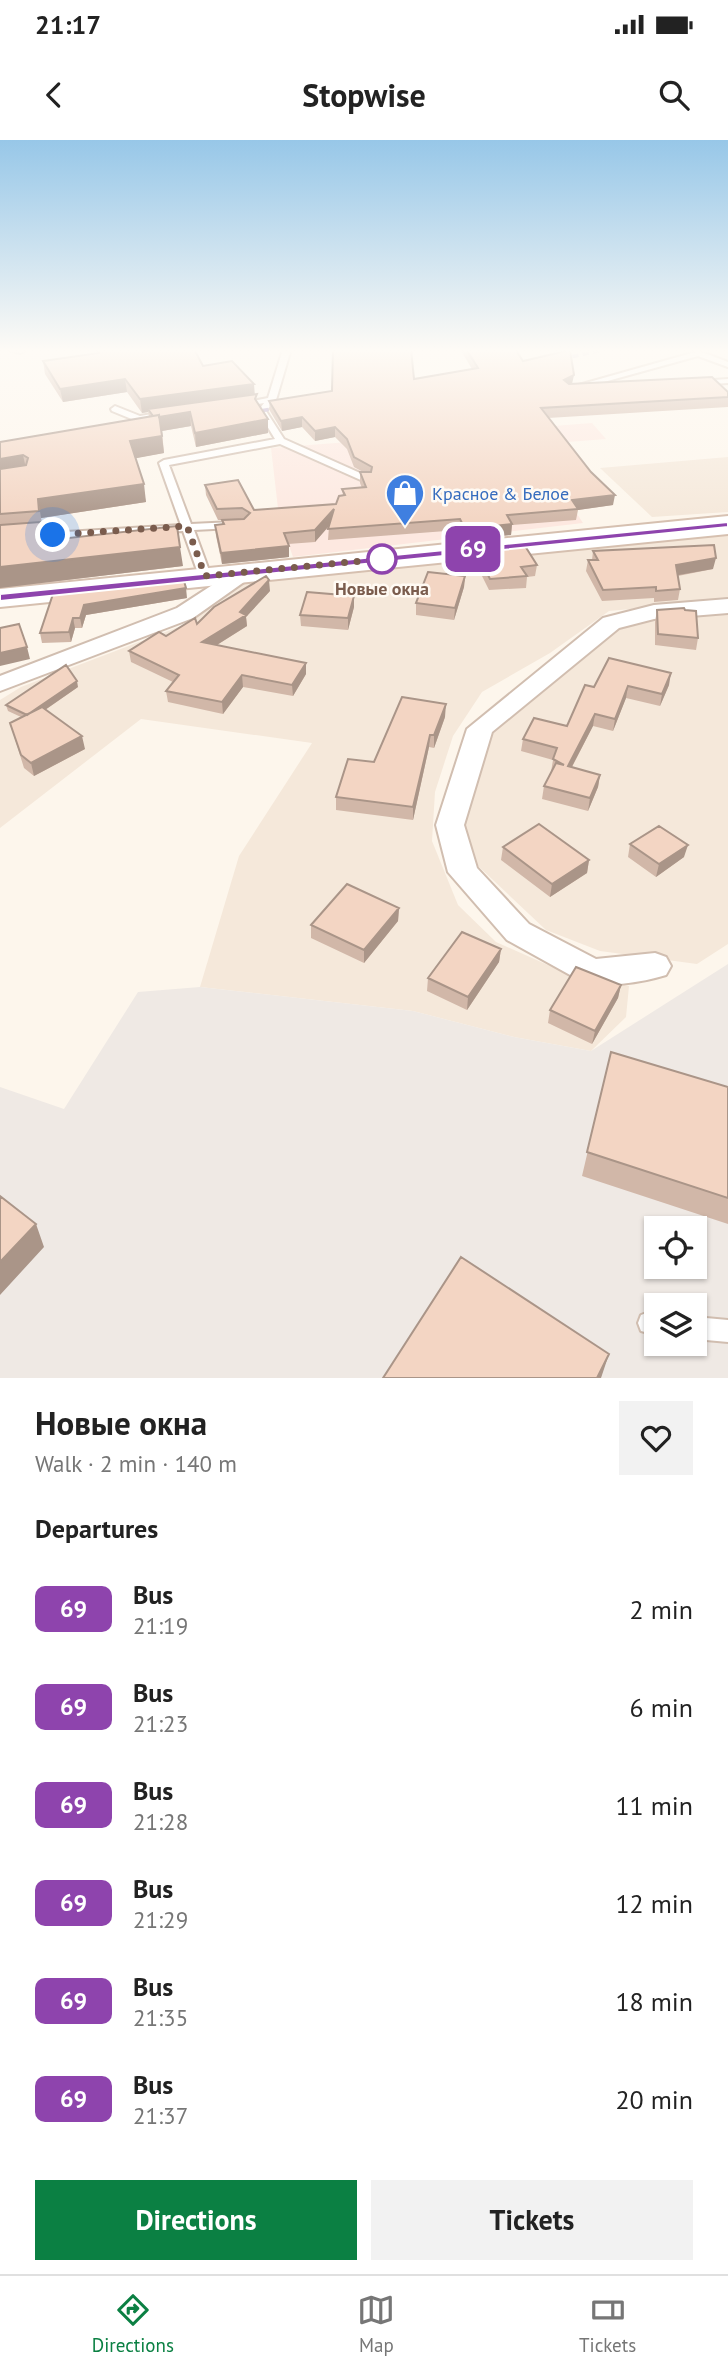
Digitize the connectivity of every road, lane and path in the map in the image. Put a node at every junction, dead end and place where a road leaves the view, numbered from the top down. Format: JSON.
{"nodes":[{"id":1,"x":266,"y":407,"type":"edge"},
{"id":2,"x":115,"y":409,"type":"dead end"},
{"id":3,"x":166,"y":415,"type":"edge"},
{"id":4,"x":281,"y":441,"type":"junction"},
{"id":5,"x":366,"y":479,"type":"edge"},
{"id":6,"x":243,"y":525,"type":"edge"},
{"id":7,"x":728,"y":525,"type":"edge"},
{"id":8,"x":187,"y":526,"type":"junction"},
{"id":9,"x":0,"y":539,"type":"edge"},
{"id":10,"x":244,"y":573,"type":"junction"},
{"id":11,"x":205,"y":576,"type":"junction"},
{"id":12,"x":0,"y":598,"type":"edge"},
{"id":13,"x":728,"y":606,"type":"edge"},
{"id":14,"x":0,"y":684,"type":"edge"},
{"id":15,"x":655,"y":965,"type":"dead end"},
{"id":16,"x":707,"y":1329,"type":"edge"},
{"id":17,"x":728,"y":1331,"type":"edge"}],
"edges":[{"from":1,"to":4,"type":"lane"},
{"from":2,"to":3,"type":"lane"},
{"from":4,"to":5,"type":"lane"},
{"from":4,"to":8,"type":"lane"},
{"from":6,"to":8,"type":"lane"},
{"from":7,"to":10,"type":"street"},
{"from":8,"to":9,"type":"lane"},
{"from":8,"to":11,"type":"lane"},
{"from":10,"to":11,"type":"street"},
{"from":10,"to":14,"type":"street"},
{"from":11,"to":12,"type":"street"},
{"from":13,"to":15,"type":"street"},
{"from":16,"to":17,"type":"lane"}]}
